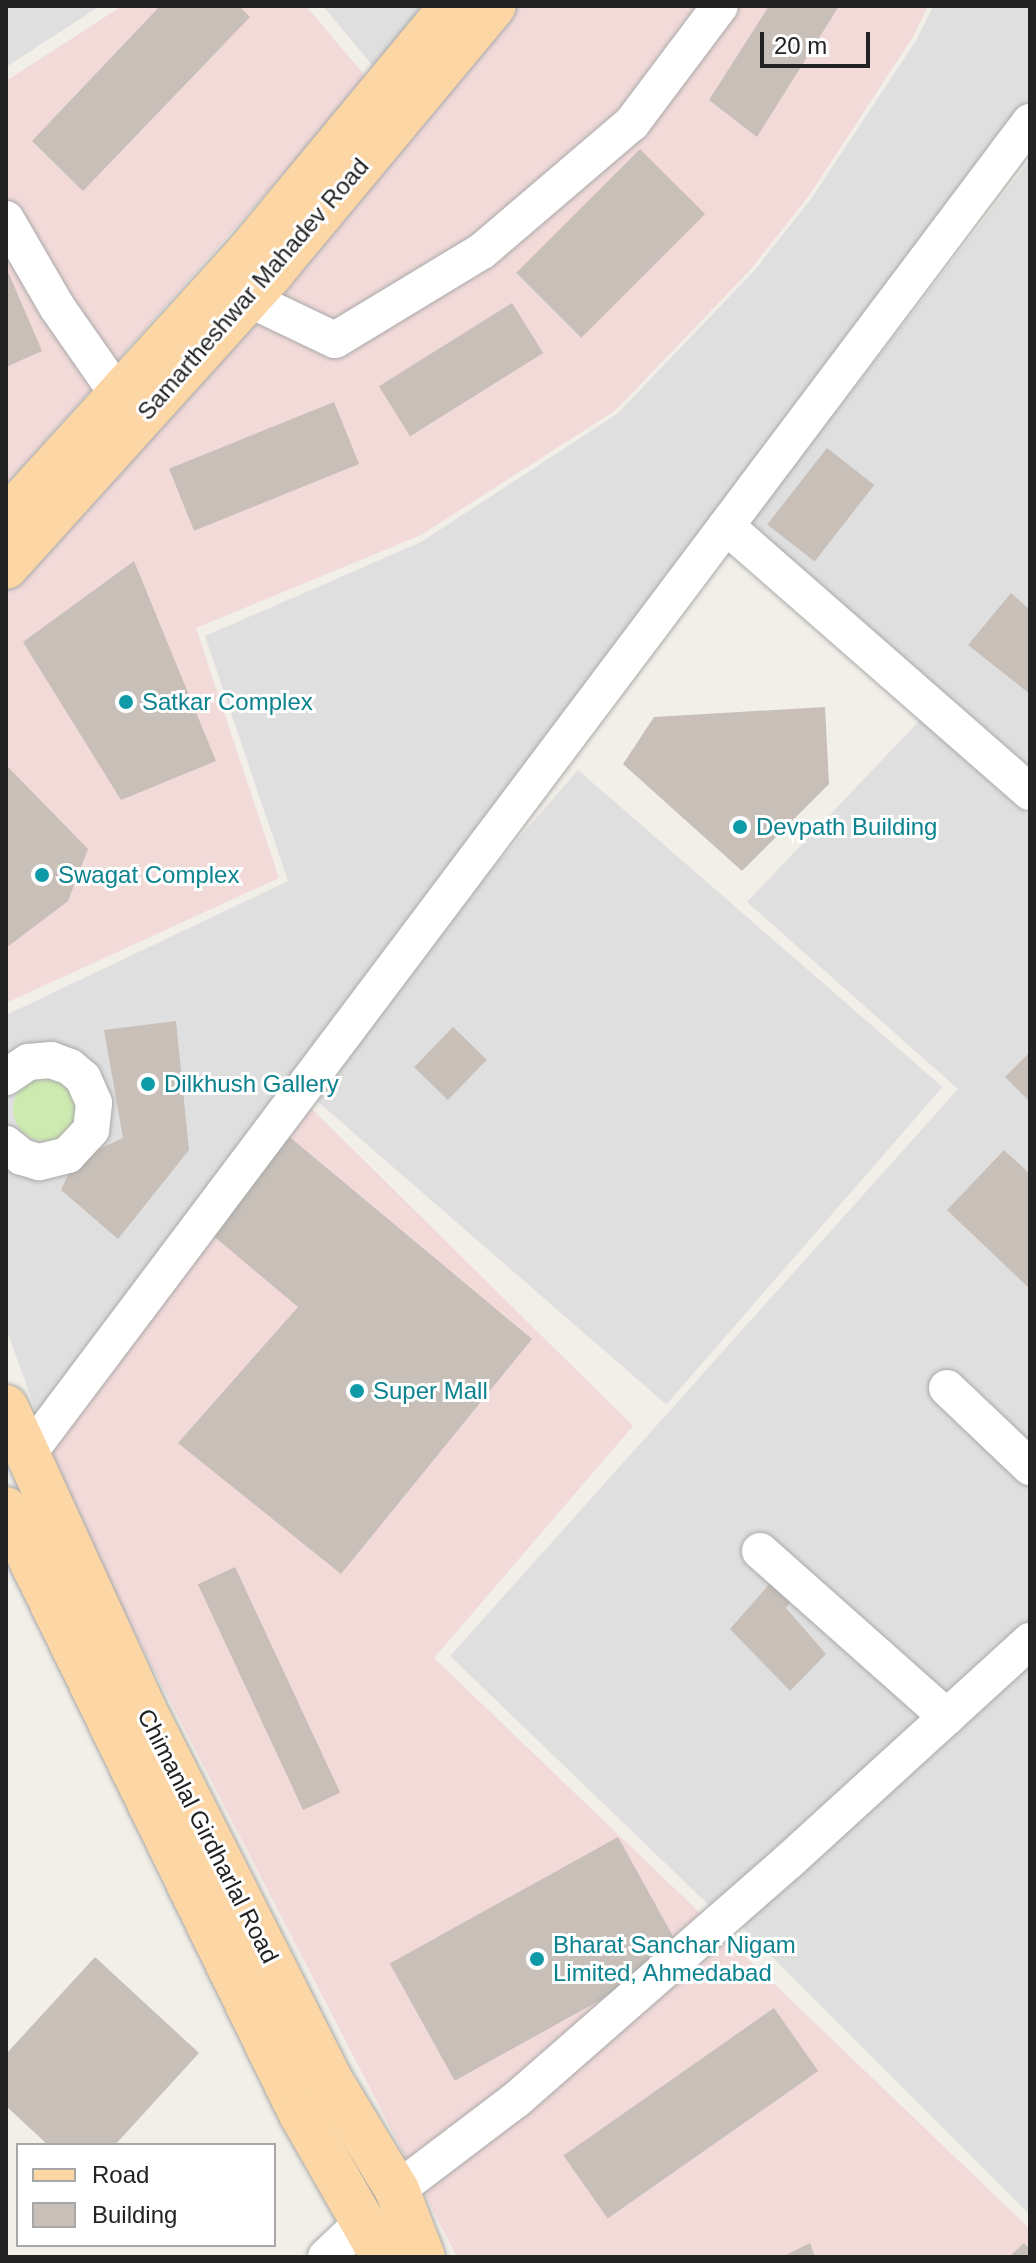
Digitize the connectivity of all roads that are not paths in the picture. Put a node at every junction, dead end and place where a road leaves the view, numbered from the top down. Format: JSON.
{"nodes":[{"id":1,"x":452,"y":6,"type":"edge"},
{"id":2,"x":494,"y":6,"type":"edge"},
{"id":3,"x":720,"y":6,"type":"edge"},
{"id":4,"x":1030,"y":122,"type":"edge"},
{"id":5,"x":6,"y":219,"type":"edge"},
{"id":6,"x":249,"y":299,"type":"junction"},
{"id":7,"x":119,"y":396,"type":"junction"},
{"id":8,"x":6,"y":519,"type":"edge"},
{"id":9,"x":726,"y":526,"type":"junction"},
{"id":10,"x":6,"y":567,"type":"edge"},
{"id":11,"x":1030,"y":792,"type":"edge"},
{"id":12,"x":6,"y":1077,"type":"edge"},
{"id":13,"x":6,"y":1144,"type":"edge"},
{"id":14,"x":947,"y":1388,"type":"dead end"},
{"id":15,"x":6,"y":1407,"type":"edge"},
{"id":16,"x":28,"y":1454,"type":"junction"},
{"id":17,"x":1030,"y":1467,"type":"edge"},
{"id":18,"x":6,"y":1509,"type":"edge"},
{"id":19,"x":760,"y":1551,"type":"dead end"},
{"id":20,"x":1029,"y":1644,"type":"edge"},
{"id":21,"x":947,"y":1717,"type":"junction"},
{"id":22,"x":397,"y":2190,"type":"junction"},
{"id":23,"x":373,"y":2239,"type":"edge"},
{"id":24,"x":326,"y":2257,"type":"edge"},
{"id":25,"x":423,"y":2257,"type":"edge"}],
"edges":[{"from":1,"to":7,"type":"main road","name":"Samartheshwar Mahadev Road"},
{"from":2,"to":6,"type":"main road","name":"Samartheshwar Mahadev Road"},
{"from":3,"to":6,"type":"street"},
{"from":4,"to":9,"type":"street"},
{"from":5,"to":7,"type":"street"},
{"from":6,"to":10,"type":"main road","name":"Samartheshwar Mahadev Road"},
{"from":7,"to":8,"type":"main road","name":"Samartheshwar Mahadev Road"},
{"from":9,"to":11,"type":"street"},
{"from":9,"to":16,"type":"street"},
{"from":12,"to":13,"type":"street"},
{"from":14,"to":17,"type":"street"},
{"from":15,"to":16,"type":"main road","name":"Chimanlal Girdharlal Road"},
{"from":16,"to":22,"type":"main road","name":"Chimanlal Girdharlal Road"},
{"from":18,"to":23,"type":"main road","name":"Chimanlal Girdharlal Road"},
{"from":19,"to":21,"type":"street"},
{"from":20,"to":21,"type":"street"},
{"from":21,"to":22,"type":"street"},
{"from":22,"to":25,"type":"main road","name":"Chimanlal Girdharlal Road"},
{"from":23,"to":24,"type":"street"}]}
